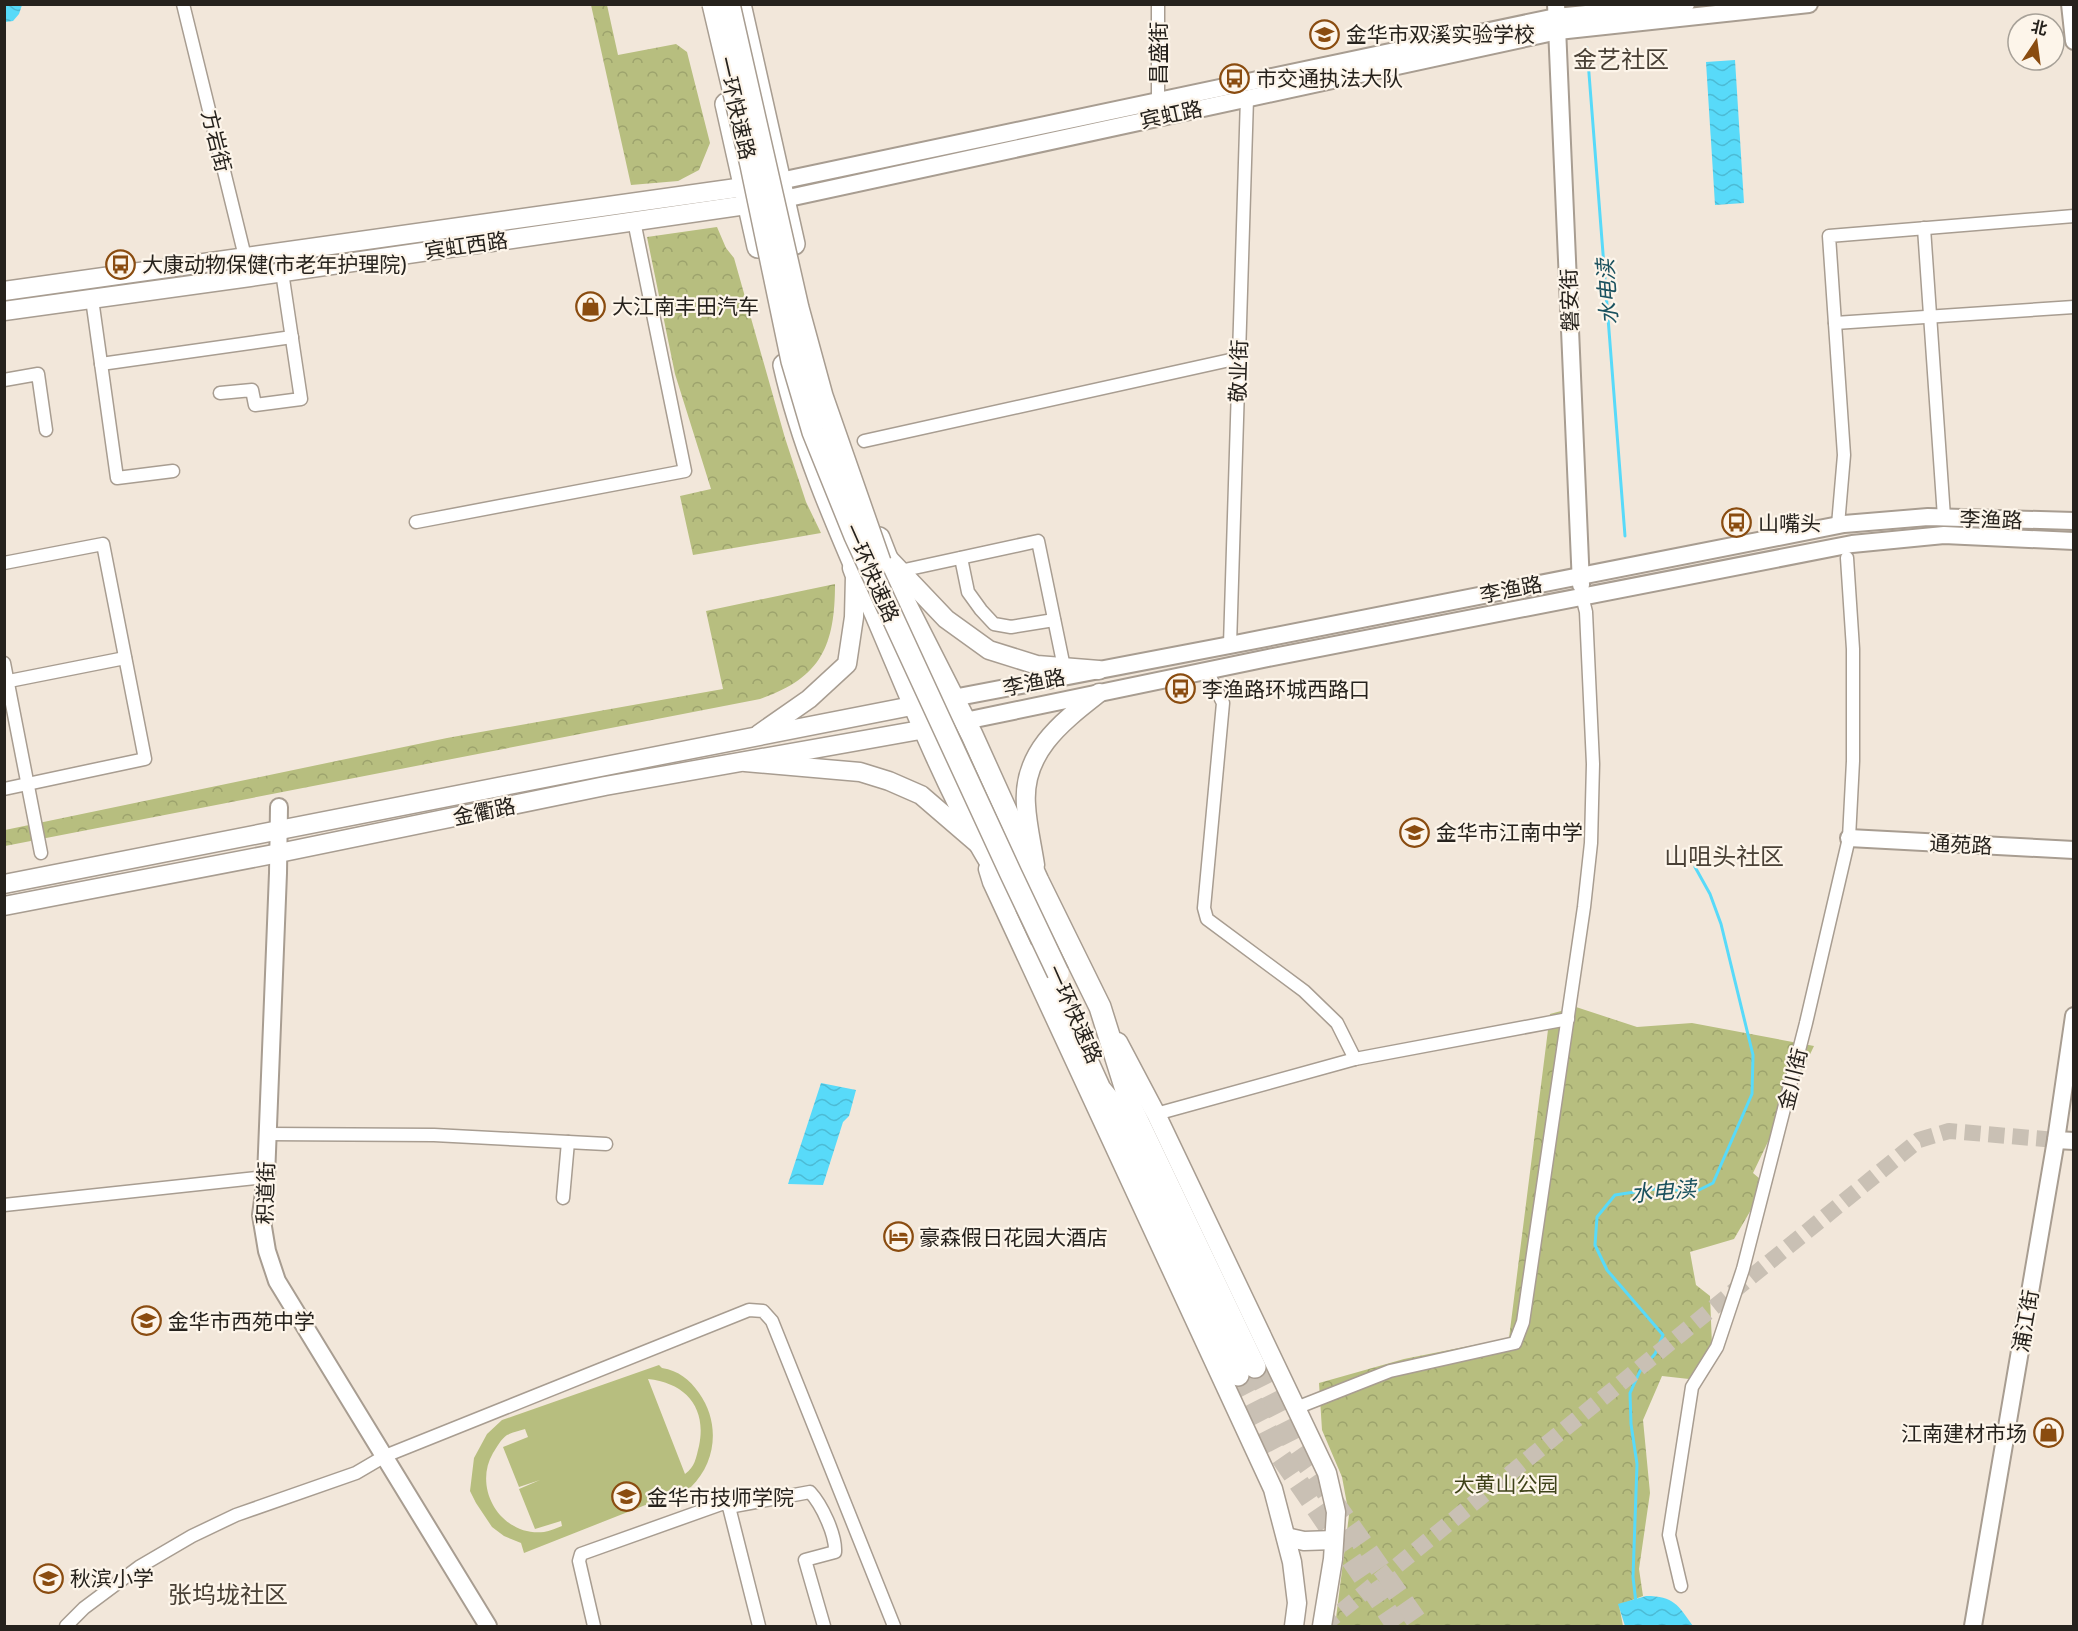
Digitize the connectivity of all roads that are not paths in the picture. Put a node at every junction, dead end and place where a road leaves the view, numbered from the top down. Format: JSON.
{"nodes":[{"id":1,"x":183,"y":4,"type":"edge"},
{"id":2,"x":703,"y":4,"type":"edge"},
{"id":3,"x":713,"y":4,"type":"edge"},
{"id":4,"x":729,"y":4,"type":"edge"},
{"id":5,"x":740,"y":4,"type":"edge"},
{"id":6,"x":1158,"y":4,"type":"edge"},
{"id":7,"x":1686,"y":4,"type":"edge"},
{"id":8,"x":1809,"y":4,"type":"edge"},
{"id":9,"x":2070,"y":4,"type":"edge"},
{"id":10,"x":1557,"y":17,"type":"edge"},
{"id":11,"x":2073,"y":41,"type":"edge"},
{"id":12,"x":1247,"y":98,"type":"junction"},
{"id":13,"x":1158,"y":101,"type":"junction"},
{"id":14,"x":782,"y":190,"type":"junction"},
{"id":15,"x":746,"y":196,"type":"junction"},
{"id":16,"x":2073,"y":216,"type":"edge"},
{"id":17,"x":634,"y":220,"type":"junction"},
{"id":18,"x":1924,"y":228,"type":"junction"},
{"id":19,"x":245,"y":258,"type":"junction"},
{"id":20,"x":282,"y":272,"type":"junction"},
{"id":21,"x":250,"y":277,"type":"junction"},
{"id":22,"x":4,"y":291,"type":"edge"},
{"id":23,"x":92,"y":299,"type":"junction"},
{"id":24,"x":2073,"y":307,"type":"edge"},
{"id":25,"x":4,"y":311,"type":"edge"},
{"id":26,"x":1930,"y":316,"type":"junction"},
{"id":27,"x":1835,"y":323,"type":"junction"},
{"id":28,"x":292,"y":336,"type":"junction"},
{"id":29,"x":1239,"y":358,"type":"junction"},
{"id":30,"x":101,"y":364,"type":"junction"},
{"id":31,"x":4,"y":380,"type":"edge"},
{"id":32,"x":220,"y":393,"type":"dead end"},
{"id":33,"x":46,"y":430,"type":"dead end"},
{"id":34,"x":864,"y":441,"type":"dead end"},
{"id":35,"x":173,"y":471,"type":"dead end"},
{"id":36,"x":1944,"y":517,"type":"junction"},
{"id":37,"x":2073,"y":521,"type":"edge"},
{"id":38,"x":416,"y":522,"type":"dead end"},
{"id":39,"x":1838,"y":525,"type":"junction"},
{"id":40,"x":2073,"y":540,"type":"edge"},
{"id":41,"x":848,"y":548,"type":"junction"},
{"id":42,"x":886,"y":555,"type":"junction"},
{"id":43,"x":961,"y":558,"type":"junction"},
{"id":44,"x":1847,"y":558,"type":"dead end"},
{"id":45,"x":4,"y":563,"type":"edge"},
{"id":46,"x":900,"y":571,"type":"junction"},
{"id":47,"x":1581,"y":574,"type":"junction"},
{"id":48,"x":1582,"y":596,"type":"junction"},
{"id":49,"x":1054,"y":620,"type":"junction"},
{"id":50,"x":1230,"y":645,"type":"junction"},
{"id":51,"x":125,"y":658,"type":"junction"},
{"id":52,"x":4,"y":663,"type":"edge"},
{"id":53,"x":1099,"y":670,"type":"joint"},
{"id":54,"x":1207,"y":671,"type":"junction"},
{"id":55,"x":1065,"y":672,"type":"junction"},
{"id":56,"x":6,"y":682,"type":"edge"},
{"id":57,"x":1099,"y":693,"type":"junction"},
{"id":58,"x":953,"y":698,"type":"junction"},
{"id":59,"x":914,"y":706,"type":"junction"},
{"id":60,"x":965,"y":721,"type":"junction"},
{"id":61,"x":924,"y":730,"type":"junction"},
{"id":62,"x":757,"y":736,"type":"junction"},
{"id":63,"x":745,"y":762,"type":"junction"},
{"id":64,"x":27,"y":785,"type":"junction"},
{"id":65,"x":4,"y":789,"type":"edge"},
{"id":66,"x":279,"y":807,"type":"dead end"},
{"id":67,"x":279,"y":830,"type":"junction"},
{"id":68,"x":1849,"y":838,"type":"junction"},
{"id":69,"x":981,"y":846,"type":"junction"},
{"id":70,"x":2073,"y":850,"type":"edge"},
{"id":71,"x":41,"y":853,"type":"dead end"},
{"id":72,"x":279,"y":853,"type":"junction"},
{"id":73,"x":1038,"y":881,"type":"junction"},
{"id":74,"x":4,"y":884,"type":"edge"},
{"id":75,"x":4,"y":906,"type":"edge"},
{"id":76,"x":1064,"y":972,"type":"junction"},
{"id":77,"x":1100,"y":1007,"type":"junction"},
{"id":78,"x":2073,"y":1016,"type":"edge"},
{"id":79,"x":1568,"y":1019,"type":"junction"},
{"id":80,"x":1355,"y":1059,"type":"junction"},
{"id":81,"x":1125,"y":1110,"type":"junction"},
{"id":82,"x":1156,"y":1113,"type":"junction"},
{"id":83,"x":267,"y":1134,"type":"junction"},
{"id":84,"x":2056,"y":1140,"type":"junction"},
{"id":85,"x":2073,"y":1141,"type":"edge"},
{"id":86,"x":568,"y":1142,"type":"junction"},
{"id":87,"x":606,"y":1144,"type":"dead end"},
{"id":88,"x":266,"y":1177,"type":"junction"},
{"id":89,"x":562,"y":1198,"type":"dead end"},
{"id":90,"x":4,"y":1205,"type":"edge"},
{"id":91,"x":1247,"y":1371,"type":"tunnel mouth"},
{"id":92,"x":1296,"y":1408,"type":"junction"},
{"id":93,"x":385,"y":1456,"type":"junction"},
{"id":94,"x":729,"y":1507,"type":"junction"},
{"id":95,"x":1286,"y":1537,"type":"junction"},
{"id":96,"x":1334,"y":1540,"type":"junction"},
{"id":97,"x":1681,"y":1586,"type":"dead end"},
{"id":98,"x":66,"y":1626,"type":"edge"},
{"id":99,"x":488,"y":1626,"type":"edge"},
{"id":100,"x":594,"y":1626,"type":"edge"},
{"id":101,"x":759,"y":1626,"type":"edge"},
{"id":102,"x":824,"y":1626,"type":"edge"},
{"id":103,"x":894,"y":1626,"type":"edge"},
{"id":104,"x":1294,"y":1626,"type":"edge"},
{"id":105,"x":1322,"y":1626,"type":"edge"},
{"id":106,"x":1973,"y":1626,"type":"edge"}],
"edges":[{"from":1,"to":19,"type":"street","name":"方岩街"},
{"from":2,"to":15,"type":"highway"},
{"from":3,"to":76,"type":"highway","name":"一环快速路","bridge":true},
{"from":4,"to":76,"type":"highway","name":"一环快速路","bridge":true},
{"from":5,"to":14,"type":"highway"},
{"from":6,"to":13,"type":"street","name":"昌盛街"},
{"from":7,"to":10,"type":"main road","name":"宾虹路"},
{"from":8,"to":10,"type":"main road","name":"宾虹路"},
{"from":9,"to":11,"type":"main road"},
{"from":10,"to":12,"type":"main road","name":"宾虹路"},
{"from":10,"to":13,"type":"main road","name":"宾虹路"},
{"from":10,"to":47,"type":"main road","name":"磐安街"},
{"from":12,"to":14,"type":"main road","name":"宾虹路"},
{"from":12,"to":29,"type":"street","name":"敬业街"},
{"from":13,"to":14,"type":"main road","name":"宾虹路"},
{"from":14,"to":15,"type":"main road","name":"宾虹西路"},
{"from":14,"to":42,"type":"highway"},
{"from":15,"to":17,"type":"main road","name":"宾虹西路"},
{"from":15,"to":19,"type":"main road","name":"宾虹西路"},
{"from":15,"to":41,"type":"highway"},
{"from":16,"to":18,"type":"street"},
{"from":17,"to":20,"type":"main road","name":"宾虹西路"},
{"from":17,"to":38,"type":"street"},
{"from":18,"to":26,"type":"street"},
{"from":18,"to":27,"type":"street"},
{"from":19,"to":21,"type":"street","name":"方岩街"},
{"from":19,"to":22,"type":"main road","name":"宾虹西路"},
{"from":20,"to":21,"type":"main road","name":"宾虹西路"},
{"from":20,"to":28,"type":"street"},
{"from":21,"to":23,"type":"main road","name":"宾虹西路"},
{"from":23,"to":25,"type":"main road","name":"宾虹西路"},
{"from":23,"to":30,"type":"street"},
{"from":24,"to":26,"type":"street"},
{"from":26,"to":27,"type":"street"},
{"from":26,"to":36,"type":"street"},
{"from":27,"to":39,"type":"street"},
{"from":28,"to":30,"type":"street"},
{"from":28,"to":32,"type":"street"},
{"from":29,"to":34,"type":"street"},
{"from":29,"to":50,"type":"street","name":"敬业街"},
{"from":30,"to":35,"type":"street"},
{"from":31,"to":33,"type":"street"},
{"from":36,"to":37,"type":"main road","name":"李渔路"},
{"from":36,"to":39,"type":"main road","name":"李渔路"},
{"from":39,"to":47,"type":"main road","name":"李渔路"},
{"from":40,"to":48,"type":"main road","name":"李渔路"},
{"from":41,"to":59,"type":"highway"},
{"from":41,"to":62,"type":"main road"},
{"from":42,"to":46,"type":"main road"},
{"from":42,"to":58,"type":"highway"},
{"from":43,"to":46,"type":"street"},
{"from":43,"to":49,"type":"street"},
{"from":43,"to":49,"type":"street"},
{"from":44,"to":68,"type":"street","name":"金川街"},
{"from":45,"to":51,"type":"street"},
{"from":46,"to":55,"type":"main road"},
{"from":47,"to":48,"type":"main road","name":"磐安街"},
{"from":47,"to":50,"type":"main road","name":"李渔路"},
{"from":48,"to":54,"type":"main road","name":"李渔路"},
{"from":48,"to":79,"type":"street"},
{"from":49,"to":55,"type":"street"},
{"from":50,"to":53,"type":"main road","name":"李渔路"},
{"from":51,"to":56,"type":"street"},
{"from":51,"to":64,"type":"street"},
{"from":52,"to":56,"type":"street"},
{"from":53,"to":55,"type":"main road"},
{"from":54,"to":57,"type":"main road","name":"李渔路"},
{"from":54,"to":80,"type":"street"},
{"from":55,"to":58,"type":"main road","name":"李渔路"},
{"from":56,"to":64,"type":"street"},
{"from":57,"to":60,"type":"main road","name":"李渔路"},
{"from":57,"to":73,"type":"main road"},
{"from":58,"to":59,"type":"main road","name":"金衢路"},
{"from":58,"to":60,"type":"highway"},
{"from":59,"to":61,"type":"highway"},
{"from":59,"to":62,"type":"main road","name":"金衢路"},
{"from":60,"to":61,"type":"main road","name":"金衢路"},
{"from":60,"to":73,"type":"highway"},
{"from":61,"to":63,"type":"main road","name":"金衢路"},
{"from":61,"to":69,"type":"highway"},
{"from":62,"to":67,"type":"main road","name":"金衢路"},
{"from":63,"to":69,"type":"main road"},
{"from":63,"to":72,"type":"main road","name":"金衢路"},
{"from":64,"to":65,"type":"street"},
{"from":64,"to":71,"type":"street"},
{"from":66,"to":67,"type":"main road","name":"积道街"},
{"from":67,"to":72,"type":"main road","name":"积道街"},
{"from":67,"to":74,"type":"main road","name":"金衢路"},
{"from":68,"to":70,"type":"main road","name":"通苑路"},
{"from":68,"to":97,"type":"street","name":"金川街"},
{"from":69,"to":81,"type":"highway"},
{"from":69,"to":95,"type":"main road"},
{"from":72,"to":75,"type":"main road","name":"金衢路"},
{"from":72,"to":83,"type":"main road","name":"积道街"},
{"from":73,"to":77,"type":"highway"},
{"from":76,"to":81,"type":"highway","name":"一环快速路"},
{"from":77,"to":81,"type":"highway"},
{"from":77,"to":82,"type":"main road"},
{"from":78,"to":84,"type":"main road","name":"浦江街"},
{"from":79,"to":80,"type":"street"},
{"from":79,"to":92,"type":"street"},
{"from":80,"to":82,"type":"street"},
{"from":81,"to":91,"type":"highway"},
{"from":82,"to":92,"type":"main road"},
{"from":83,"to":86,"type":"street"},
{"from":83,"to":88,"type":"main road","name":"积道街"},
{"from":84,"to":85,"type":"main road"},
{"from":84,"to":106,"type":"main road","name":"浦江街"},
{"from":86,"to":87,"type":"street"},
{"from":86,"to":89,"type":"street"},
{"from":88,"to":90,"type":"street"},
{"from":88,"to":93,"type":"main road","name":"积道街"},
{"from":92,"to":96,"type":"main road"},
{"from":93,"to":98,"type":"street"},
{"from":93,"to":99,"type":"main road","name":"积道街"},
{"from":93,"to":103,"type":"street"},
{"from":94,"to":100,"type":"street"},
{"from":94,"to":101,"type":"street"},
{"from":94,"to":102,"type":"street"},
{"from":95,"to":96,"type":"main road"},
{"from":95,"to":104,"type":"main road"},
{"from":96,"to":105,"type":"main road"}]}
